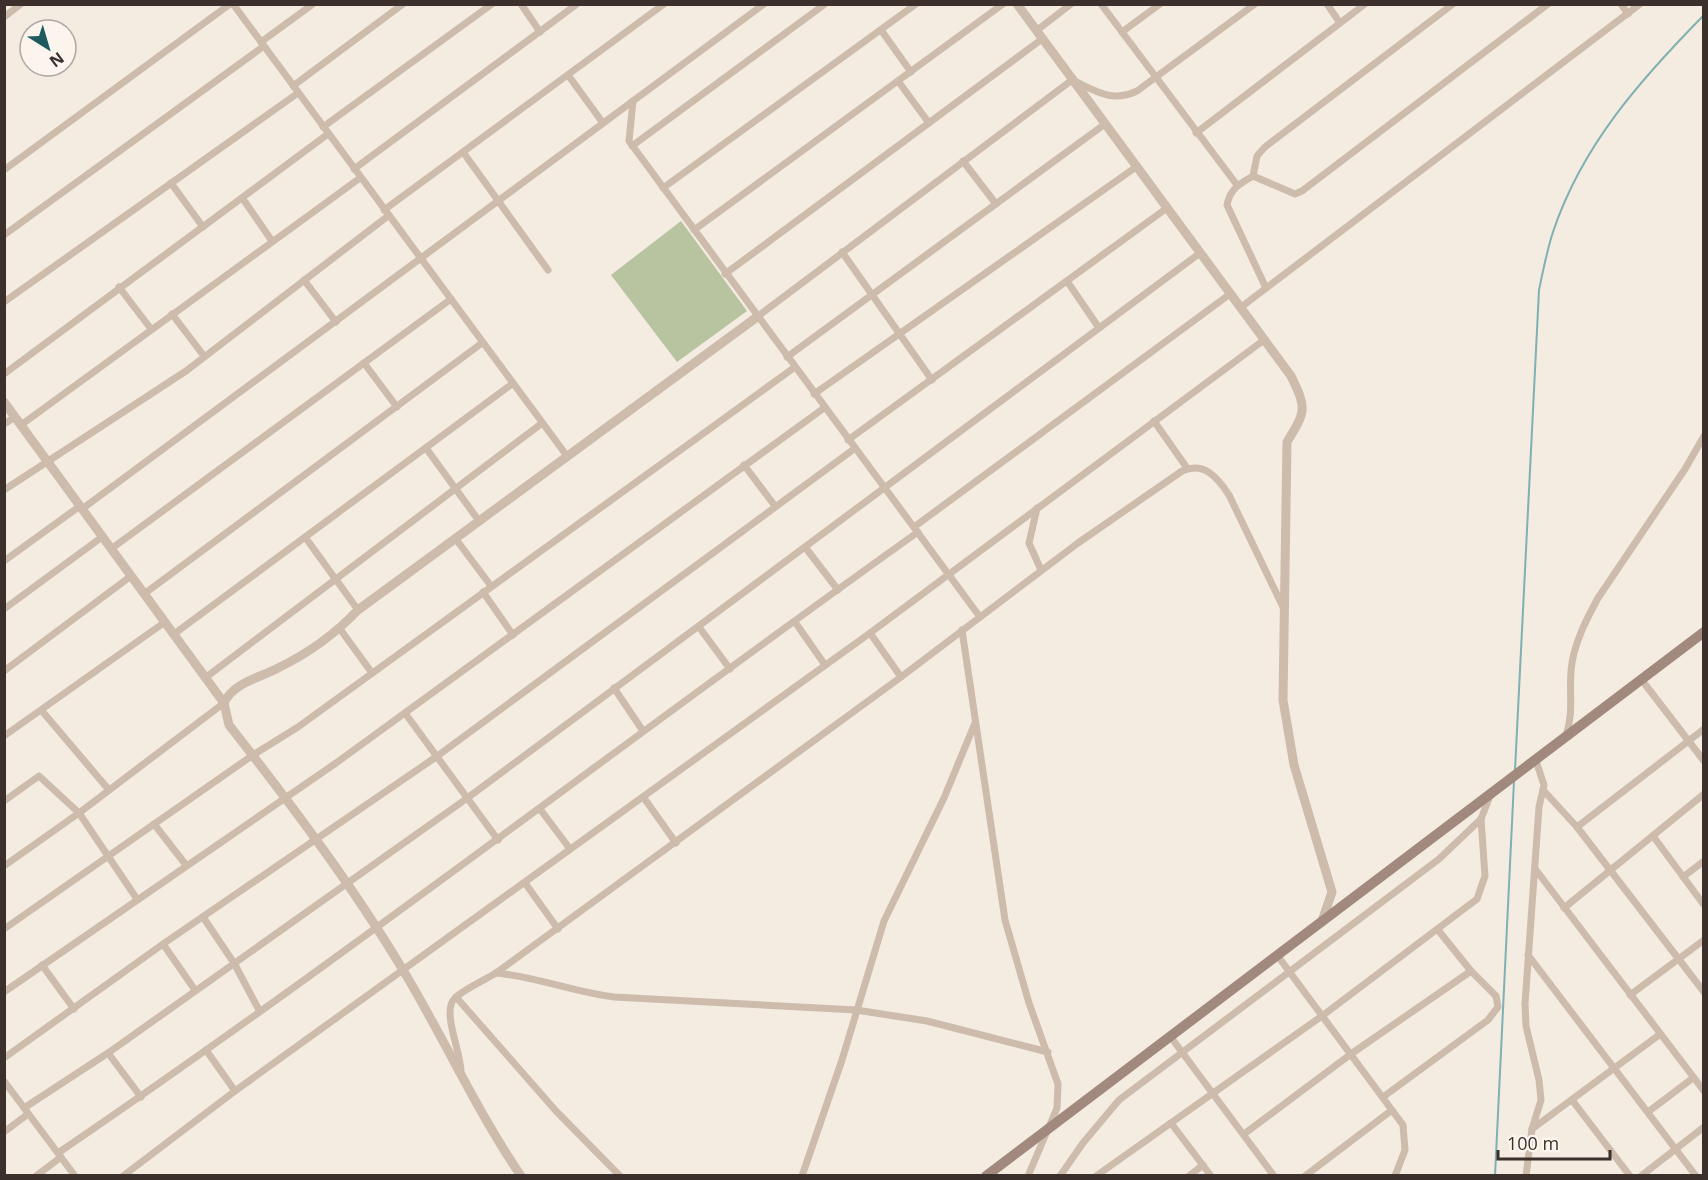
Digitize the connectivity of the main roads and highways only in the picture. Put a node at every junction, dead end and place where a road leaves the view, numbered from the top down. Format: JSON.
{"nodes":[{"id":1,"x":1704,"y":633,"type":"edge"},
{"id":2,"x":986,"y":1176,"type":"edge"}],
"edges":[{"from":1,"to":2,"type":"main road"}]}
